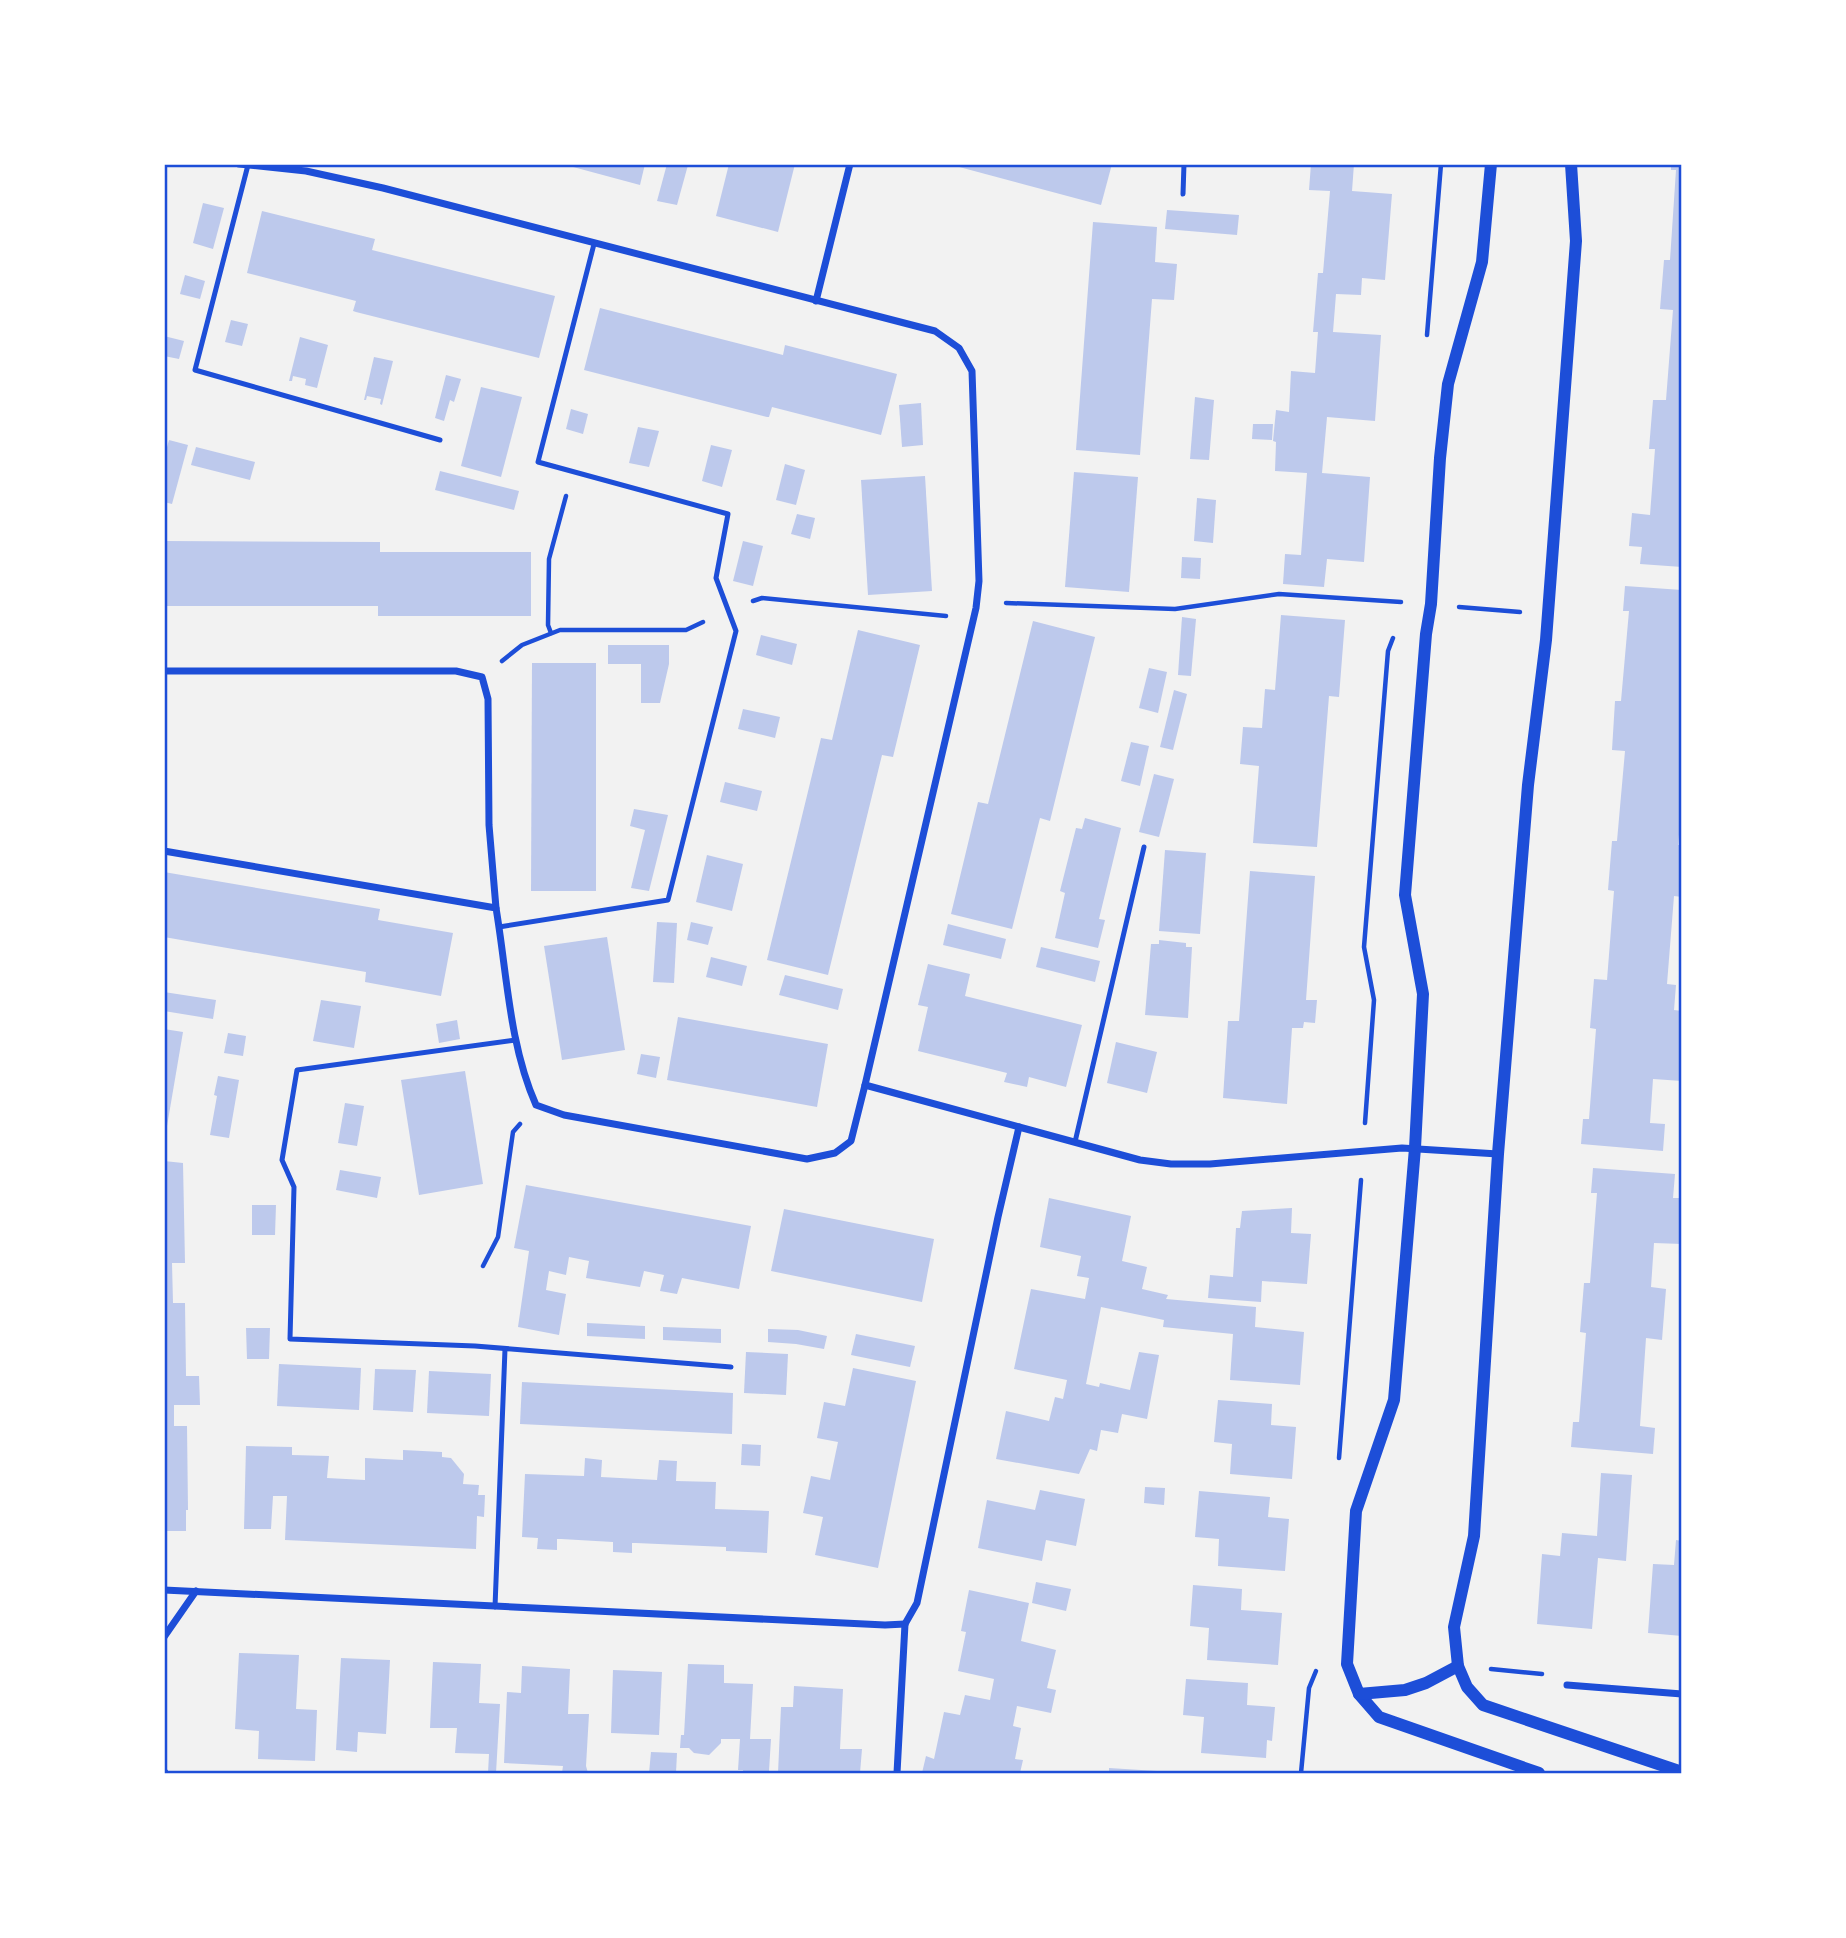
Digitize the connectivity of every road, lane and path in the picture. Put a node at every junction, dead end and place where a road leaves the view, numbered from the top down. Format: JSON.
{"nodes":[{"id":1,"x":239,"y":164,"type":"edge"},
{"id":2,"x":850,"y":164,"type":"edge"},
{"id":3,"x":1185,"y":164,"type":"edge"},
{"id":4,"x":1441,"y":164,"type":"edge"},
{"id":5,"x":1492,"y":164,"type":"edge"},
{"id":6,"x":1571,"y":164,"type":"edge"},
{"id":7,"x":247,"y":165,"type":"edge"},
{"id":8,"x":1183,"y":194,"type":"dead end"},
{"id":9,"x":594,"y":244,"type":"junction"},
{"id":10,"x":816,"y":301,"type":"junction"},
{"id":11,"x":1427,"y":344,"type":"dead end"},
{"id":12,"x":440,"y":440,"type":"dead end"},
{"id":13,"x":572,"y":471,"type":"junction"},
{"id":14,"x":1431,"y":604,"type":"junction"},
{"id":15,"x":976,"y":608,"type":"junction"},
{"id":16,"x":728,"y":611,"type":"junction"},
{"id":17,"x":1402,"y":614,"type":"dead end"},
{"id":18,"x":1547,"y":615,"type":"junction"},
{"id":19,"x":1397,"y":626,"type":"dead end"},
{"id":20,"x":551,"y":633,"type":"junction"},
{"id":21,"x":164,"y":671,"type":"edge"},
{"id":22,"x":482,"y":677,"type":"junction"},
{"id":23,"x":1144,"y":847,"type":"dead end"},
{"id":24,"x":164,"y":851,"type":"edge"},
{"id":25,"x":496,"y":908,"type":"junction"},
{"id":26,"x":499,"y":927,"type":"junction"},
{"id":27,"x":516,"y":1040,"type":"junction"},
{"id":28,"x":866,"y":1085,"type":"junction"},
{"id":29,"x":536,"y":1105,"type":"junction"},
{"id":30,"x":1019,"y":1127,"type":"junction"},
{"id":31,"x":1075,"y":1142,"type":"junction"},
{"id":32,"x":1415,"y":1148,"type":"junction"},
{"id":33,"x":1363,"y":1152,"type":"junction"},
{"id":34,"x":1499,"y":1154,"type":"junction"},
{"id":35,"x":482,"y":1266,"type":"dead end"},
{"id":36,"x":505,"y":1349,"type":"junction"},
{"id":37,"x":731,"y":1367,"type":"dead end"},
{"id":38,"x":1339,"y":1458,"type":"dead end"},
{"id":39,"x":164,"y":1590,"type":"edge"},
{"id":40,"x":196,"y":1591,"type":"junction"},
{"id":41,"x":495,"y":1607,"type":"junction"},
{"id":42,"x":905,"y":1623,"type":"junction"},
{"id":43,"x":164,"y":1637,"type":"edge"},
{"id":44,"x":1319,"y":1665,"type":"dead end"},
{"id":45,"x":1458,"y":1666,"type":"junction"},
{"id":46,"x":1567,"y":1685,"type":"joint"},
{"id":47,"x":1359,"y":1694,"type":"junction"},
{"id":48,"x":1682,"y":1694,"type":"edge"},
{"id":49,"x":164,"y":1769,"type":"edge"},
{"id":50,"x":1682,"y":1772,"type":"edge"},
{"id":51,"x":167,"y":1773,"type":"edge"},
{"id":52,"x":897,"y":1773,"type":"edge"},
{"id":53,"x":1301,"y":1773,"type":"edge"},
{"id":54,"x":1539,"y":1773,"type":"edge"}],
"edges":[{"from":1,"to":7,"type":"street"},
{"from":2,"to":10,"type":"street"},
{"from":3,"to":8,"type":"lane"},
{"from":4,"to":11,"type":"path"},
{"from":5,"to":14,"type":"street"},
{"from":6,"to":18,"type":"street"},
{"from":7,"to":9,"type":"street"},
{"from":7,"to":12,"type":"lane"},
{"from":9,"to":10,"type":"street"},
{"from":9,"to":13,"type":"lane"},
{"from":10,"to":15,"type":"street"},
{"from":13,"to":16,"type":"lane"},
{"from":13,"to":20,"type":"path"},
{"from":14,"to":18,"type":"path"},
{"from":14,"to":32,"type":"street"},
{"from":15,"to":16,"type":"path"},
{"from":15,"to":17,"type":"path"},
{"from":15,"to":28,"type":"street"},
{"from":16,"to":20,"type":"path"},
{"from":16,"to":26,"type":"lane"},
{"from":18,"to":34,"type":"street"},
{"from":19,"to":33,"type":"path"},
{"from":20,"to":22,"type":"path"},
{"from":21,"to":22,"type":"street"},
{"from":22,"to":25,"type":"street"},
{"from":23,"to":31,"type":"lane"},
{"from":24,"to":25,"type":"street"},
{"from":25,"to":26,"type":"street"},
{"from":26,"to":27,"type":"street"},
{"from":27,"to":29,"type":"street"},
{"from":27,"to":36,"type":"lane"},
{"from":28,"to":29,"type":"street"},
{"from":28,"to":30,"type":"street"},
{"from":29,"to":35,"type":"path"},
{"from":30,"to":31,"type":"street"},
{"from":30,"to":42,"type":"street"},
{"from":31,"to":33,"type":"street"},
{"from":32,"to":33,"type":"street"},
{"from":32,"to":34,"type":"street"},
{"from":32,"to":47,"type":"street"},
{"from":33,"to":38,"type":"path"},
{"from":34,"to":45,"type":"street"},
{"from":36,"to":37,"type":"lane"},
{"from":36,"to":41,"type":"lane"},
{"from":39,"to":40,"type":"street"},
{"from":40,"to":41,"type":"street"},
{"from":40,"to":43,"type":"street"},
{"from":41,"to":42,"type":"street"},
{"from":42,"to":52,"type":"street"},
{"from":44,"to":53,"type":"path"},
{"from":45,"to":46,"type":"path"},
{"from":45,"to":47,"type":"street"},
{"from":45,"to":50,"type":"street"},
{"from":46,"to":48,"type":"street"},
{"from":47,"to":54,"type":"street"},
{"from":49,"to":51,"type":"path"}]}
